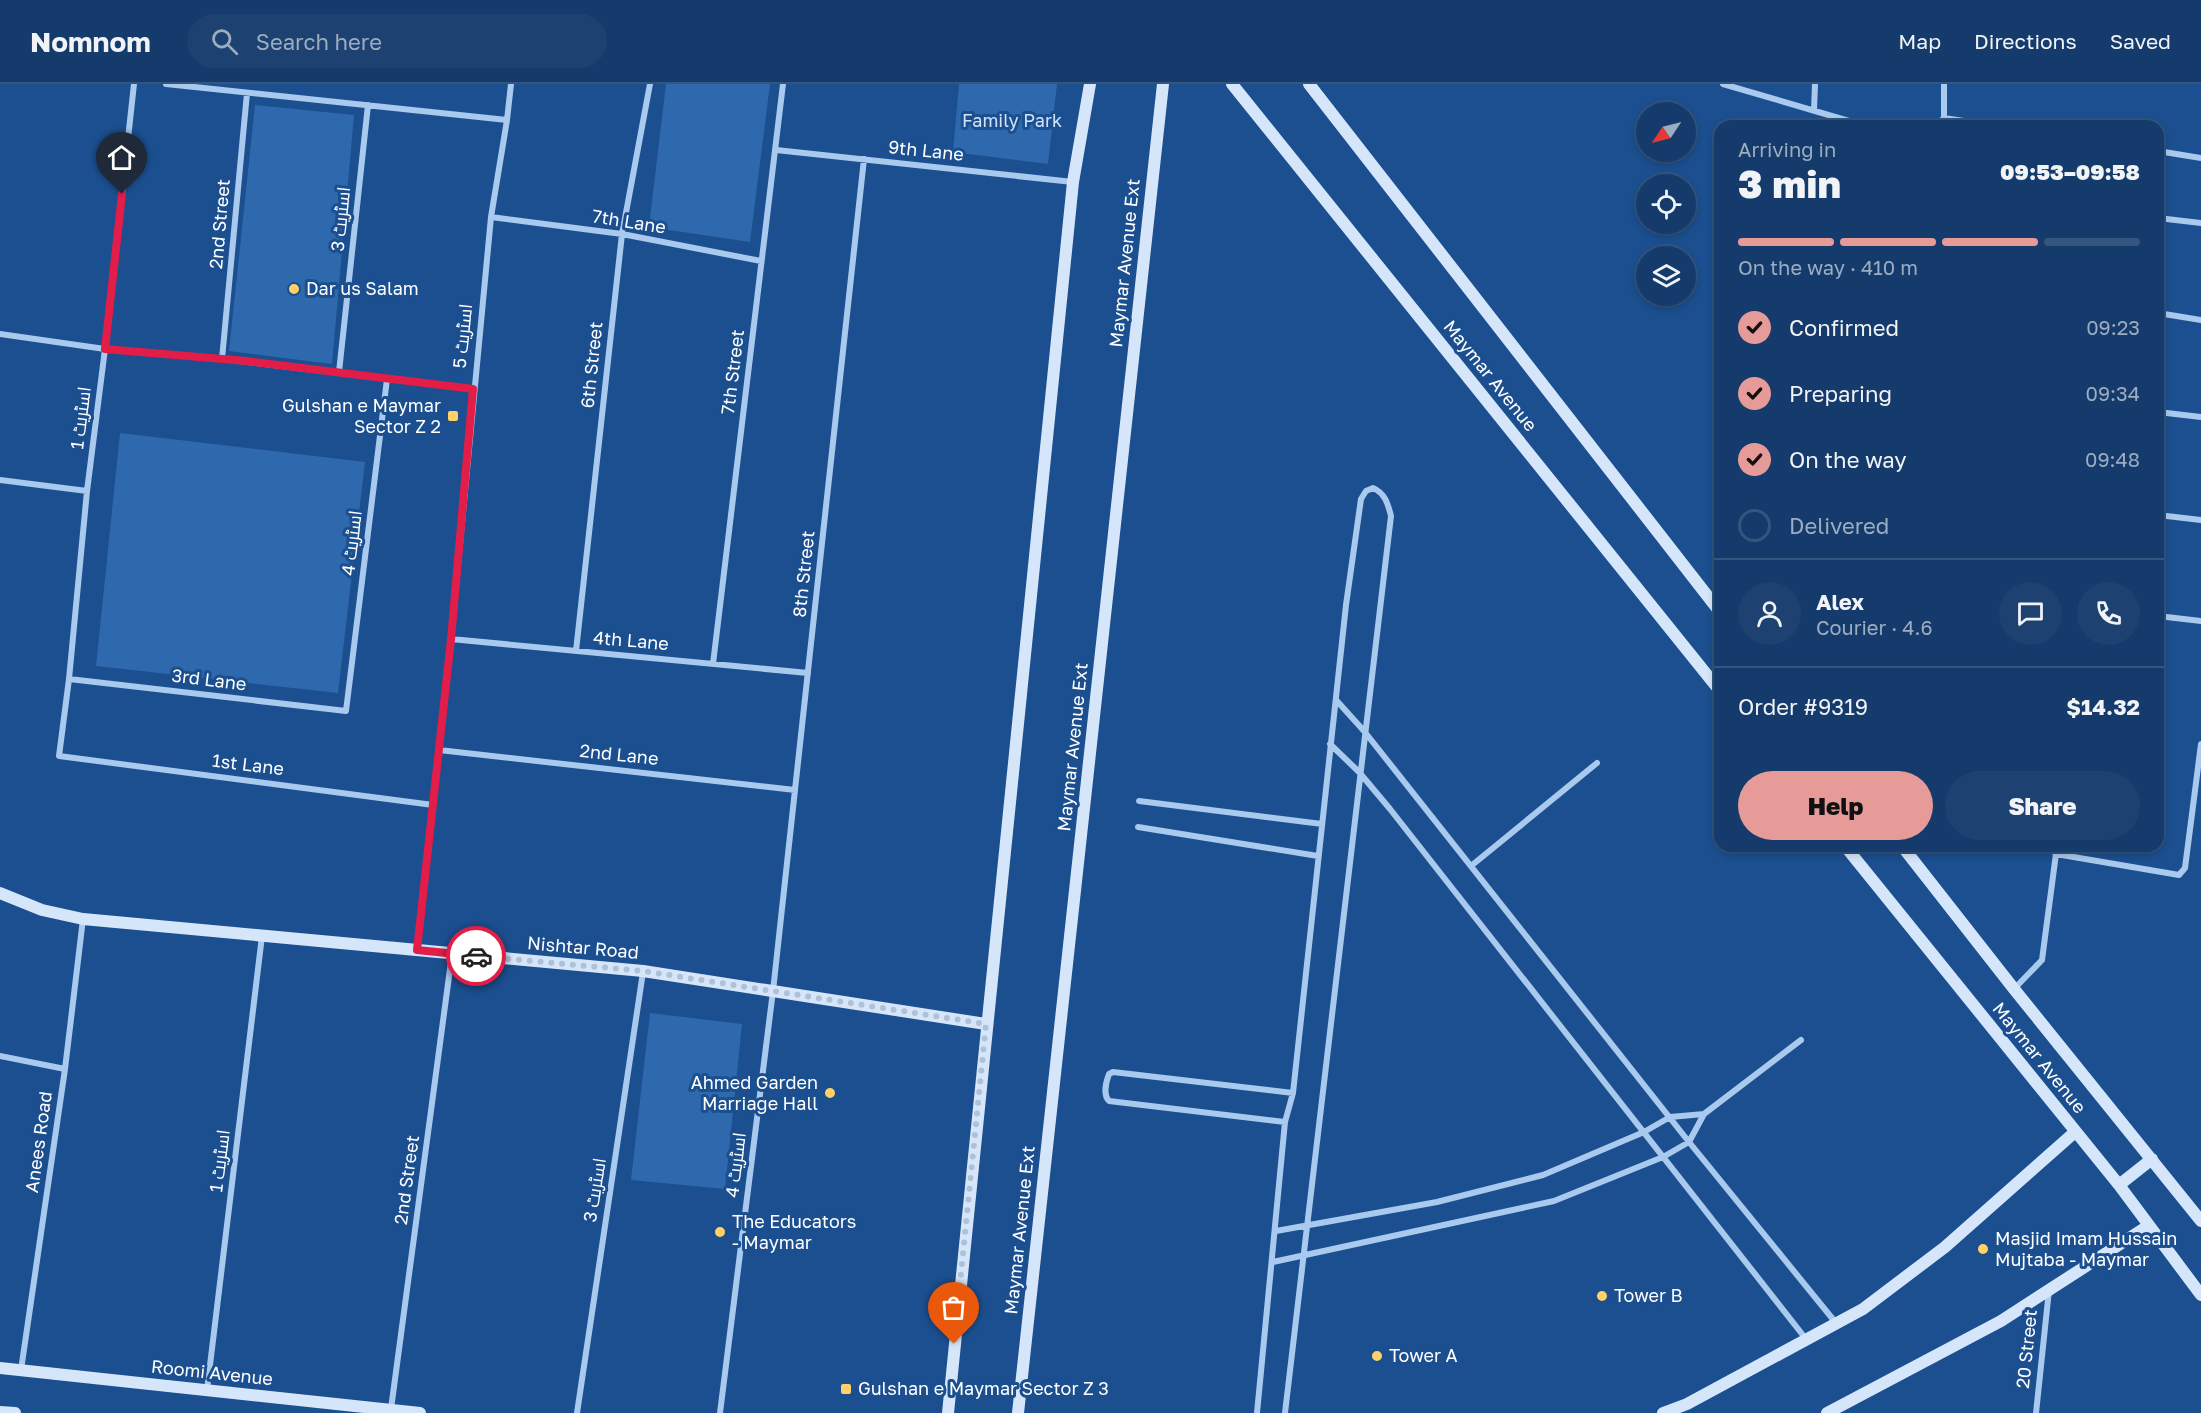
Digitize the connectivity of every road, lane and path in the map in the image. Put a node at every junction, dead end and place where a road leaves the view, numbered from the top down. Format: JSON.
{"nodes":[{"id":1,"x":134,"y":84,"type":"edge"},
{"id":2,"x":166,"y":84,"type":"edge"},
{"id":3,"x":511,"y":84,"type":"edge"},
{"id":4,"x":650,"y":84,"type":"edge"},
{"id":5,"x":783,"y":84,"type":"edge"},
{"id":6,"x":1090,"y":84,"type":"edge"},
{"id":7,"x":1163,"y":84,"type":"edge"},
{"id":8,"x":1232,"y":84,"type":"edge"},
{"id":9,"x":1309,"y":84,"type":"edge"},
{"id":10,"x":1723,"y":84,"type":"edge"},
{"id":11,"x":1815,"y":84,"type":"edge"},
{"id":12,"x":1944,"y":84,"type":"edge"},
{"id":13,"x":247,"y":93,"type":"junction"},
{"id":14,"x":368,"y":105,"type":"junction"},
{"id":15,"x":1814,"y":111,"type":"junction"},
{"id":16,"x":1944,"y":118,"type":"junction"},
{"id":17,"x":507,"y":120,"type":"junction"},
{"id":18,"x":1845,"y":120,"type":"edge"},
{"id":19,"x":1942,"y":120,"type":"edge"},
{"id":20,"x":1957,"y":120,"type":"edge"},
{"id":21,"x":776,"y":150,"type":"junction"},
{"id":22,"x":2164,"y":153,"type":"edge"},
{"id":23,"x":2201,"y":158,"type":"edge"},
{"id":24,"x":864,"y":159,"type":"junction"},
{"id":25,"x":1073,"y":182,"type":"junction"},
{"id":26,"x":491,"y":217,"type":"junction"},
{"id":27,"x":2164,"y":219,"type":"edge"},
{"id":28,"x":2201,"y":223,"type":"edge"},
{"id":29,"x":622,"y":234,"type":"junction"},
{"id":30,"x":761,"y":261,"type":"junction"},
{"id":31,"x":2164,"y":315,"type":"edge"},
{"id":32,"x":2201,"y":320,"type":"edge"},
{"id":33,"x":0,"y":334,"type":"edge"},
{"id":34,"x":105,"y":349,"type":"junction"},
{"id":35,"x":222,"y":359,"type":"junction"},
{"id":36,"x":339,"y":372,"type":"junction"},
{"id":37,"x":387,"y":379,"type":"junction"},
{"id":38,"x":473,"y":389,"type":"junction"},
{"id":39,"x":2164,"y":413,"type":"edge"},
{"id":40,"x":2201,"y":417,"type":"edge"},
{"id":41,"x":0,"y":480,"type":"edge"},
{"id":42,"x":87,"y":491,"type":"junction"},
{"id":43,"x":2164,"y":516,"type":"edge"},
{"id":44,"x":2201,"y":520,"type":"edge"},
{"id":45,"x":1714,"y":604,"type":"edge"},
{"id":46,"x":2164,"y":617,"type":"edge"},
{"id":47,"x":2201,"y":621,"type":"edge"},
{"id":48,"x":451,"y":639,"type":"junction"},
{"id":49,"x":576,"y":651,"type":"junction"},
{"id":50,"x":713,"y":664,"type":"junction"},
{"id":51,"x":808,"y":674,"type":"junction"},
{"id":52,"x":69,"y":679,"type":"junction"},
{"id":53,"x":1714,"y":684,"type":"edge"},
{"id":54,"x":1337,"y":701,"type":"junction"},
{"id":55,"x":346,"y":711,"type":"joint"},
{"id":56,"x":1364,"y":731,"type":"junction"},
{"id":57,"x":1330,"y":744,"type":"junction"},
{"id":58,"x":2201,"y":744,"type":"edge"},
{"id":59,"x":439,"y":750,"type":"junction"},
{"id":60,"x":59,"y":756,"type":"joint"},
{"id":61,"x":1597,"y":763,"type":"dead end"},
{"id":62,"x":1359,"y":772,"type":"junction"},
{"id":63,"x":795,"y":790,"type":"junction"},
{"id":64,"x":1138,"y":801,"type":"dead end"},
{"id":65,"x":433,"y":805,"type":"junction"},
{"id":66,"x":1322,"y":824,"type":"junction"},
{"id":67,"x":1138,"y":828,"type":"dead end"},
{"id":68,"x":1850,"y":852,"type":"edge"},
{"id":69,"x":1907,"y":852,"type":"edge"},
{"id":70,"x":2056,"y":854,"type":"joint"},
{"id":71,"x":1318,"y":856,"type":"junction"},
{"id":72,"x":1471,"y":866,"type":"junction"},
{"id":73,"x":0,"y":893,"type":"edge"},
{"id":74,"x":83,"y":919,"type":"junction"},
{"id":75,"x":262,"y":934,"type":"junction"},
{"id":76,"x":417,"y":950,"type":"junction"},
{"id":77,"x":452,"y":954,"type":"junction"},
{"id":78,"x":643,"y":971,"type":"junction"},
{"id":79,"x":2014,"y":989,"type":"junction"},
{"id":80,"x":773,"y":991,"type":"junction"},
{"id":81,"x":986,"y":1024,"type":"junction"},
{"id":82,"x":1801,"y":1040,"type":"dead end"},
{"id":83,"x":0,"y":1056,"type":"edge"},
{"id":84,"x":64,"y":1069,"type":"junction"},
{"id":85,"x":1293,"y":1093,"type":"junction"},
{"id":86,"x":1704,"y":1114,"type":"junction"},
{"id":87,"x":1670,"y":1117,"type":"junction"},
{"id":88,"x":1286,"y":1122,"type":"junction"},
{"id":89,"x":1644,"y":1132,"type":"junction"},
{"id":90,"x":2075,"y":1132,"type":"junction"},
{"id":91,"x":1689,"y":1142,"type":"junction"},
{"id":92,"x":1663,"y":1157,"type":"junction"},
{"id":93,"x":2152,"y":1159,"type":"junction"},
{"id":94,"x":2119,"y":1185,"type":"junction"},
{"id":95,"x":2201,"y":1221,"type":"edge"},
{"id":96,"x":1306,"y":1226,"type":"junction"},
{"id":97,"x":2148,"y":1226,"type":"junction"},
{"id":98,"x":1276,"y":1231,"type":"junction"},
{"id":99,"x":1304,"y":1254,"type":"junction"},
{"id":100,"x":1273,"y":1262,"type":"junction"},
{"id":101,"x":2049,"y":1289,"type":"junction"},
{"id":102,"x":2201,"y":1295,"type":"edge"},
{"id":103,"x":1836,"y":1323,"type":"junction"},
{"id":104,"x":1806,"y":1339,"type":"junction"},
{"id":105,"x":0,"y":1368,"type":"edge"},
{"id":106,"x":21,"y":1370,"type":"junction"},
{"id":107,"x":207,"y":1391,"type":"junction"},
{"id":108,"x":391,"y":1409,"type":"junction"},
{"id":109,"x":0,"y":1412,"type":"edge"},
{"id":110,"x":15,"y":1413,"type":"edge"},
{"id":111,"x":420,"y":1413,"type":"edge"},
{"id":112,"x":577,"y":1413,"type":"edge"},
{"id":113,"x":720,"y":1413,"type":"edge"},
{"id":114,"x":948,"y":1413,"type":"edge"},
{"id":115,"x":1018,"y":1413,"type":"edge"},
{"id":116,"x":1257,"y":1413,"type":"edge"},
{"id":117,"x":1285,"y":1413,"type":"edge"},
{"id":118,"x":1663,"y":1413,"type":"edge"},
{"id":119,"x":1827,"y":1413,"type":"edge"},
{"id":120,"x":2036,"y":1413,"type":"edge"}],
"edges":[{"from":1,"to":34,"type":"street","name":"اسٹریٹ 1"},
{"from":2,"to":13,"type":"street"},
{"from":3,"to":17,"type":"street","name":"اسٹریٹ 5"},
{"from":4,"to":29,"type":"street","name":"6th Street"},
{"from":5,"to":21,"type":"street","name":"7th Street"},
{"from":6,"to":25,"type":"main road"},
{"from":7,"to":115,"type":"main road","name":"Maymar Avenue Ext"},
{"from":8,"to":53,"type":"main road","name":"Maymar Avenue"},
{"from":9,"to":45,"type":"main road","name":"Maymar Avenue"},
{"from":10,"to":15,"type":"street"},
{"from":11,"to":15,"type":"street"},
{"from":12,"to":16,"type":"street"},
{"from":13,"to":14,"type":"street"},
{"from":13,"to":35,"type":"street","name":"2nd Street"},
{"from":14,"to":17,"type":"street"},
{"from":14,"to":36,"type":"street","name":"اسٹریٹ 3"},
{"from":15,"to":18,"type":"street"},
{"from":16,"to":19,"type":"street"},
{"from":16,"to":20,"type":"street"},
{"from":17,"to":26,"type":"street","name":"اسٹریٹ 5"},
{"from":21,"to":24,"type":"street","name":"9th Lane"},
{"from":21,"to":30,"type":"street","name":"7th Street"},
{"from":22,"to":23,"type":"street"},
{"from":24,"to":25,"type":"street","name":"9th Lane"},
{"from":24,"to":51,"type":"street","name":"8th Street"},
{"from":25,"to":81,"type":"main road"},
{"from":26,"to":29,"type":"street","name":"7th Lane"},
{"from":26,"to":38,"type":"street","name":"اسٹریٹ 5"},
{"from":27,"to":28,"type":"street"},
{"from":29,"to":30,"type":"street","name":"7th Lane"},
{"from":29,"to":49,"type":"street","name":"6th Street"},
{"from":30,"to":50,"type":"street","name":"7th Street"},
{"from":31,"to":32,"type":"street"},
{"from":33,"to":34,"type":"street"},
{"from":34,"to":35,"type":"street"},
{"from":34,"to":42,"type":"street","name":"اسٹریٹ 1"},
{"from":35,"to":36,"type":"street"},
{"from":36,"to":37,"type":"street"},
{"from":37,"to":38,"type":"street"},
{"from":37,"to":55,"type":"street","name":"اسٹریٹ 4"},
{"from":38,"to":48,"type":"street","name":"اسٹریٹ 5"},
{"from":39,"to":40,"type":"street"},
{"from":41,"to":42,"type":"street"},
{"from":42,"to":52,"type":"street","name":"اسٹریٹ 1"},
{"from":43,"to":44,"type":"street"},
{"from":46,"to":47,"type":"street"},
{"from":48,"to":49,"type":"street","name":"4th Lane"},
{"from":48,"to":59,"type":"street","name":"اسٹریٹ 5"},
{"from":49,"to":50,"type":"street","name":"4th Lane"},
{"from":50,"to":51,"type":"street","name":"4th Lane"},
{"from":51,"to":63,"type":"street","name":"8th Street"},
{"from":52,"to":55,"type":"street","name":"3rd Lane"},
{"from":52,"to":60,"type":"street","name":"اسٹریٹ 1"},
{"from":54,"to":56,"type":"street"},
{"from":54,"to":56,"type":"street"},
{"from":54,"to":57,"type":"street"},
{"from":56,"to":62,"type":"street"},
{"from":56,"to":72,"type":"street"},
{"from":57,"to":62,"type":"street"},
{"from":57,"to":66,"type":"street"},
{"from":58,"to":70,"type":"street"},
{"from":59,"to":63,"type":"street","name":"2nd Lane"},
{"from":59,"to":65,"type":"street","name":"اسٹریٹ 5"},
{"from":60,"to":65,"type":"street","name":"1st Lane"},
{"from":61,"to":72,"type":"street"},
{"from":62,"to":89,"type":"street"},
{"from":62,"to":96,"type":"street"},
{"from":63,"to":80,"type":"street","name":"8th Street"},
{"from":64,"to":66,"type":"street"},
{"from":65,"to":76,"type":"street","name":"اسٹریٹ 5"},
{"from":66,"to":71,"type":"street"},
{"from":67,"to":71,"type":"street"},
{"from":68,"to":90,"type":"main road","name":"Maymar Avenue"},
{"from":69,"to":79,"type":"main road","name":"Maymar Avenue"},
{"from":70,"to":79,"type":"street"},
{"from":71,"to":85,"type":"street"},
{"from":72,"to":87,"type":"street"},
{"from":73,"to":74,"type":"main road","name":"Nishtar Road"},
{"from":74,"to":75,"type":"main road","name":"Nishtar Road"},
{"from":74,"to":84,"type":"street","name":"Anees Road"},
{"from":75,"to":76,"type":"main road","name":"Nishtar Road"},
{"from":75,"to":107,"type":"street","name":"اسٹریٹ 1"},
{"from":76,"to":77,"type":"main road","name":"Nishtar Road"},
{"from":77,"to":78,"type":"main road","name":"Nishtar Road"},
{"from":77,"to":108,"type":"street","name":"2nd Street"},
{"from":78,"to":80,"type":"main road","name":"Nishtar Road"},
{"from":78,"to":112,"type":"street","name":"اسٹریٹ 3"},
{"from":79,"to":93,"type":"main road","name":"Maymar Avenue"},
{"from":80,"to":81,"type":"main road","name":"Nishtar Road"},
{"from":80,"to":113,"type":"street","name":"اسٹریٹ 4"},
{"from":81,"to":114,"type":"main road"},
{"from":82,"to":86,"type":"street"},
{"from":83,"to":84,"type":"street"},
{"from":84,"to":106,"type":"street","name":"Anees Road"},
{"from":85,"to":88,"type":"street"},
{"from":85,"to":88,"type":"street"},
{"from":86,"to":87,"type":"street"},
{"from":86,"to":91,"type":"street"},
{"from":87,"to":89,"type":"street"},
{"from":87,"to":91,"type":"street"},
{"from":88,"to":98,"type":"street"},
{"from":89,"to":92,"type":"street"},
{"from":89,"to":96,"type":"street"},
{"from":90,"to":94,"type":"main road","name":"Maymar Avenue"},
{"from":90,"to":103,"type":"main road"},
{"from":91,"to":92,"type":"street"},
{"from":91,"to":103,"type":"street"},
{"from":92,"to":99,"type":"street"},
{"from":92,"to":104,"type":"street"},
{"from":93,"to":94,"type":"main road"},
{"from":93,"to":95,"type":"main road","name":"Maymar Avenue"},
{"from":94,"to":97,"type":"main road","name":"Maymar Avenue"},
{"from":96,"to":98,"type":"street"},
{"from":96,"to":99,"type":"street"},
{"from":97,"to":101,"type":"main road"},
{"from":97,"to":102,"type":"main road","name":"Maymar Avenue"},
{"from":98,"to":100,"type":"street"},
{"from":99,"to":100,"type":"street"},
{"from":99,"to":117,"type":"street"},
{"from":100,"to":116,"type":"street"},
{"from":101,"to":119,"type":"main road"},
{"from":101,"to":120,"type":"street","name":"20 Street"},
{"from":103,"to":104,"type":"main road"},
{"from":104,"to":118,"type":"main road"},
{"from":105,"to":106,"type":"main road","name":"Roomi Avenue"},
{"from":106,"to":107,"type":"main road","name":"Roomi Avenue"},
{"from":107,"to":108,"type":"main road","name":"Roomi Avenue"},
{"from":108,"to":111,"type":"main road","name":"Roomi Avenue"},
{"from":109,"to":110,"type":"main road"}]}
